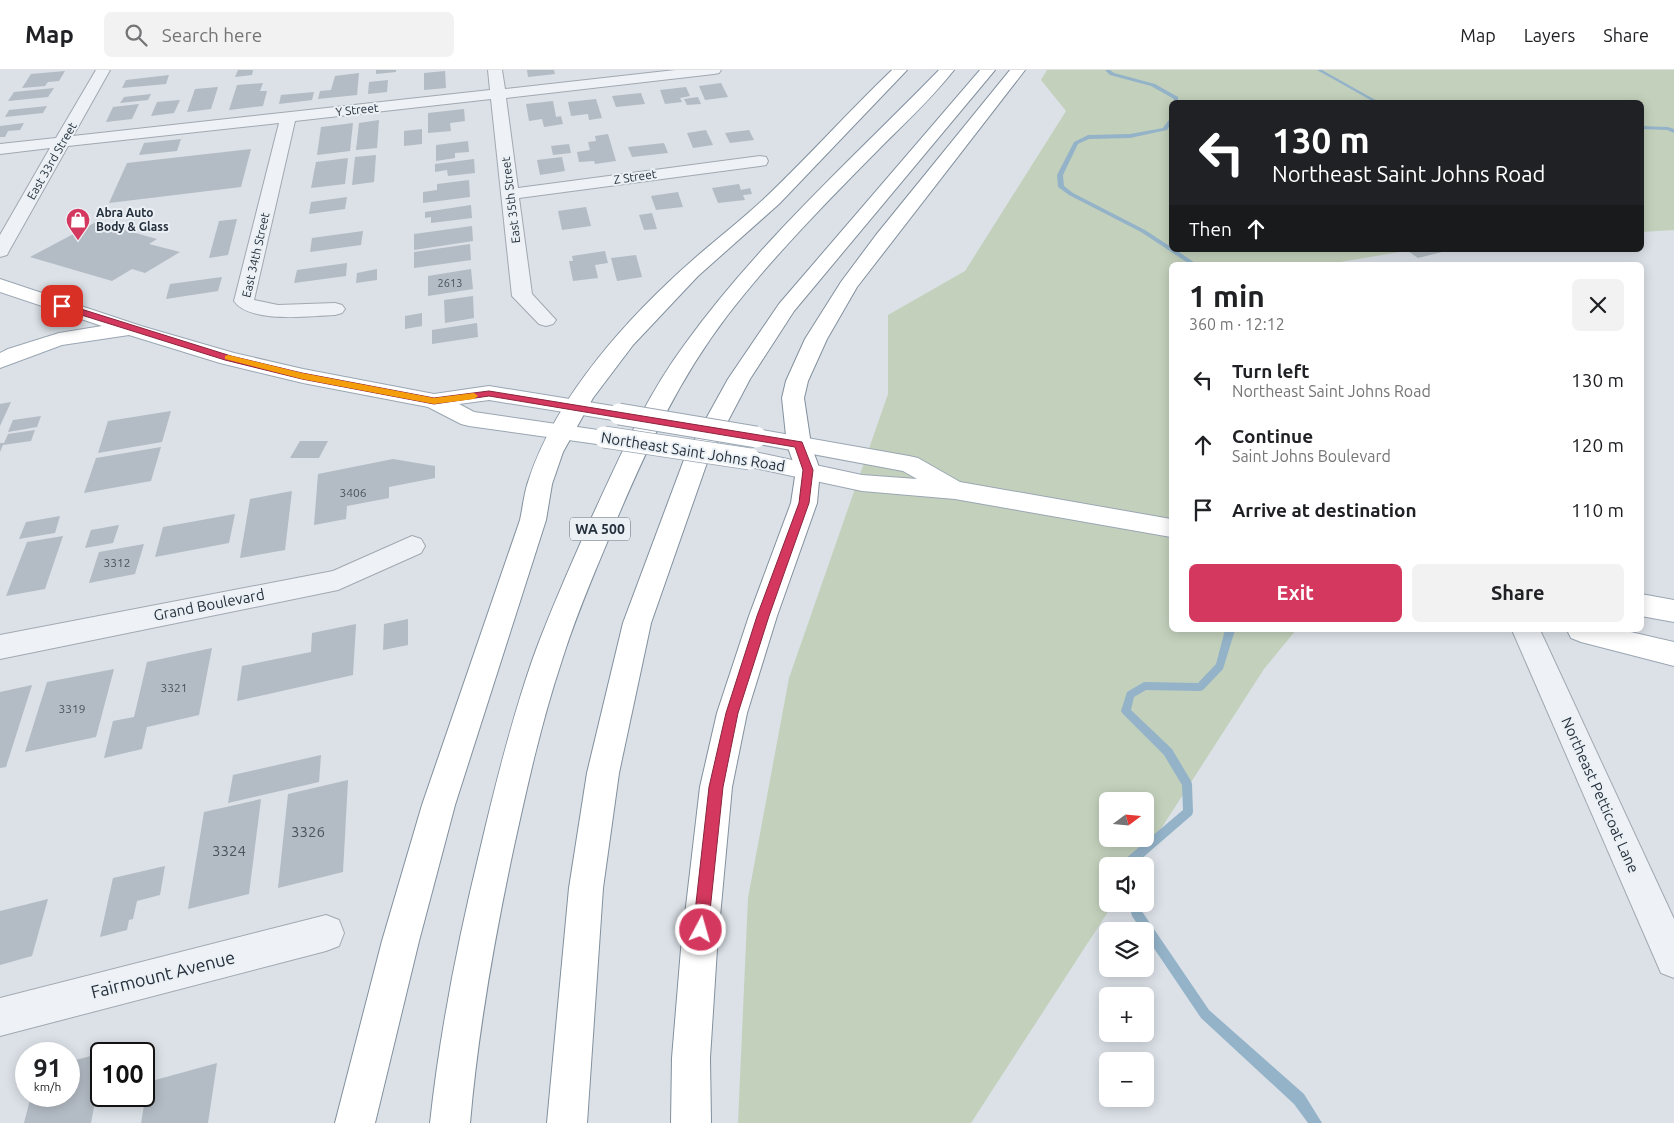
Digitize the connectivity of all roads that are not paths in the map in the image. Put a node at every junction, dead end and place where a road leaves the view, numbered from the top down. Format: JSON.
{"nodes":[{"id":1,"x":103,"y":70,"type":"edge"},
{"id":2,"x":495,"y":70,"type":"edge"},
{"id":3,"x":714,"y":70,"type":"edge"},
{"id":4,"x":900,"y":70,"type":"edge"},
{"id":5,"x":947,"y":70,"type":"edge"},
{"id":6,"x":988,"y":70,"type":"edge"},
{"id":7,"x":1018,"y":70,"type":"edge"},
{"id":8,"x":498,"y":94,"type":"junction"},
{"id":9,"x":288,"y":117,"type":"junction"},
{"id":10,"x":62,"y":142,"type":"junction"},
{"id":11,"x":0,"y":149,"type":"edge"},
{"id":12,"x":760,"y":161,"type":"dead end"},
{"id":13,"x":510,"y":194,"type":"junction"},
{"id":14,"x":0,"y":251,"type":"edge"},
{"id":15,"x":0,"y":285,"type":"edge"},
{"id":16,"x":335,"y":309,"type":"dead end"},
{"id":17,"x":546,"y":320,"type":"dead end"},
{"id":18,"x":134,"y":330,"type":"junction"},
{"id":19,"x":0,"y":361,"type":"edge"},
{"id":20,"x":569,"y":420,"type":"junction"},
{"id":21,"x":753,"y":448,"type":"junction"},
{"id":22,"x":803,"y":458,"type":"junction"},
{"id":23,"x":1169,"y":528,"type":"edge"},
{"id":24,"x":412,"y":546,"type":"dead end"},
{"id":25,"x":1644,"y":606,"type":"edge"},
{"id":26,"x":1674,"y":611,"type":"edge"},
{"id":27,"x":1527,"y":632,"type":"edge"},
{"id":28,"x":1586,"y":632,"type":"edge"},
{"id":29,"x":0,"y":647,"type":"edge"},
{"id":30,"x":1674,"y":654,"type":"edge"},
{"id":31,"x":326,"y":933,"type":"dead end"},
{"id":32,"x":1674,"y":960,"type":"edge"},
{"id":33,"x":0,"y":1017,"type":"edge"},
{"id":34,"x":355,"y":1123,"type":"edge"},
{"id":35,"x":450,"y":1123,"type":"edge"},
{"id":36,"x":568,"y":1123,"type":"edge"},
{"id":37,"x":691,"y":1123,"type":"edge"}],
"edges":[{"from":1,"to":10,"type":"street","name":"East 33rd Street"},
{"from":2,"to":8,"type":"street","name":"East 35th Street"},
{"from":3,"to":8,"type":"street","name":"Y Street"},
{"from":4,"to":20,"type":"main road"},
{"from":5,"to":35,"type":"main road","number":"WA 500"},
{"from":6,"to":36,"type":"main road"},
{"from":7,"to":22,"type":"main road"},
{"from":8,"to":9,"type":"street","name":"Y Street"},
{"from":8,"to":13,"type":"street","name":"East 35th Street"},
{"from":9,"to":10,"type":"street","name":"Y Street"},
{"from":9,"to":16,"type":"street","name":"East 34th Street"},
{"from":10,"to":11,"type":"street","name":"Y Street"},
{"from":10,"to":14,"type":"street","name":"East 33rd Street"},
{"from":12,"to":13,"type":"street","name":"Z Street"},
{"from":13,"to":17,"type":"street","name":"East 35th Street"},
{"from":15,"to":18,"type":"main road","name":"Northeast Saint Johns Road"},
{"from":18,"to":19,"type":"main road"},
{"from":18,"to":20,"type":"main road","name":"Northeast Saint Johns Road"},
{"from":20,"to":21,"type":"main road","name":"Northeast Saint Johns Road","bridge":true},
{"from":20,"to":21,"type":"main road","name":"Northeast Saint Johns Road","bridge":true},
{"from":20,"to":34,"type":"main road"},
{"from":21,"to":22,"type":"main road","name":"Northeast Saint Johns Road"},
{"from":22,"to":23,"type":"main road","name":"Northeast Saint Johns Road"},
{"from":22,"to":37,"type":"main road"},
{"from":24,"to":29,"type":"street","name":"Grand Boulevard"},
{"from":25,"to":26,"type":"main road"},
{"from":27,"to":32,"type":"street","name":"Northeast Petticoat Lane"},
{"from":28,"to":30,"type":"main road"},
{"from":31,"to":33,"type":"street","name":"Fairmount Avenue"}]}
